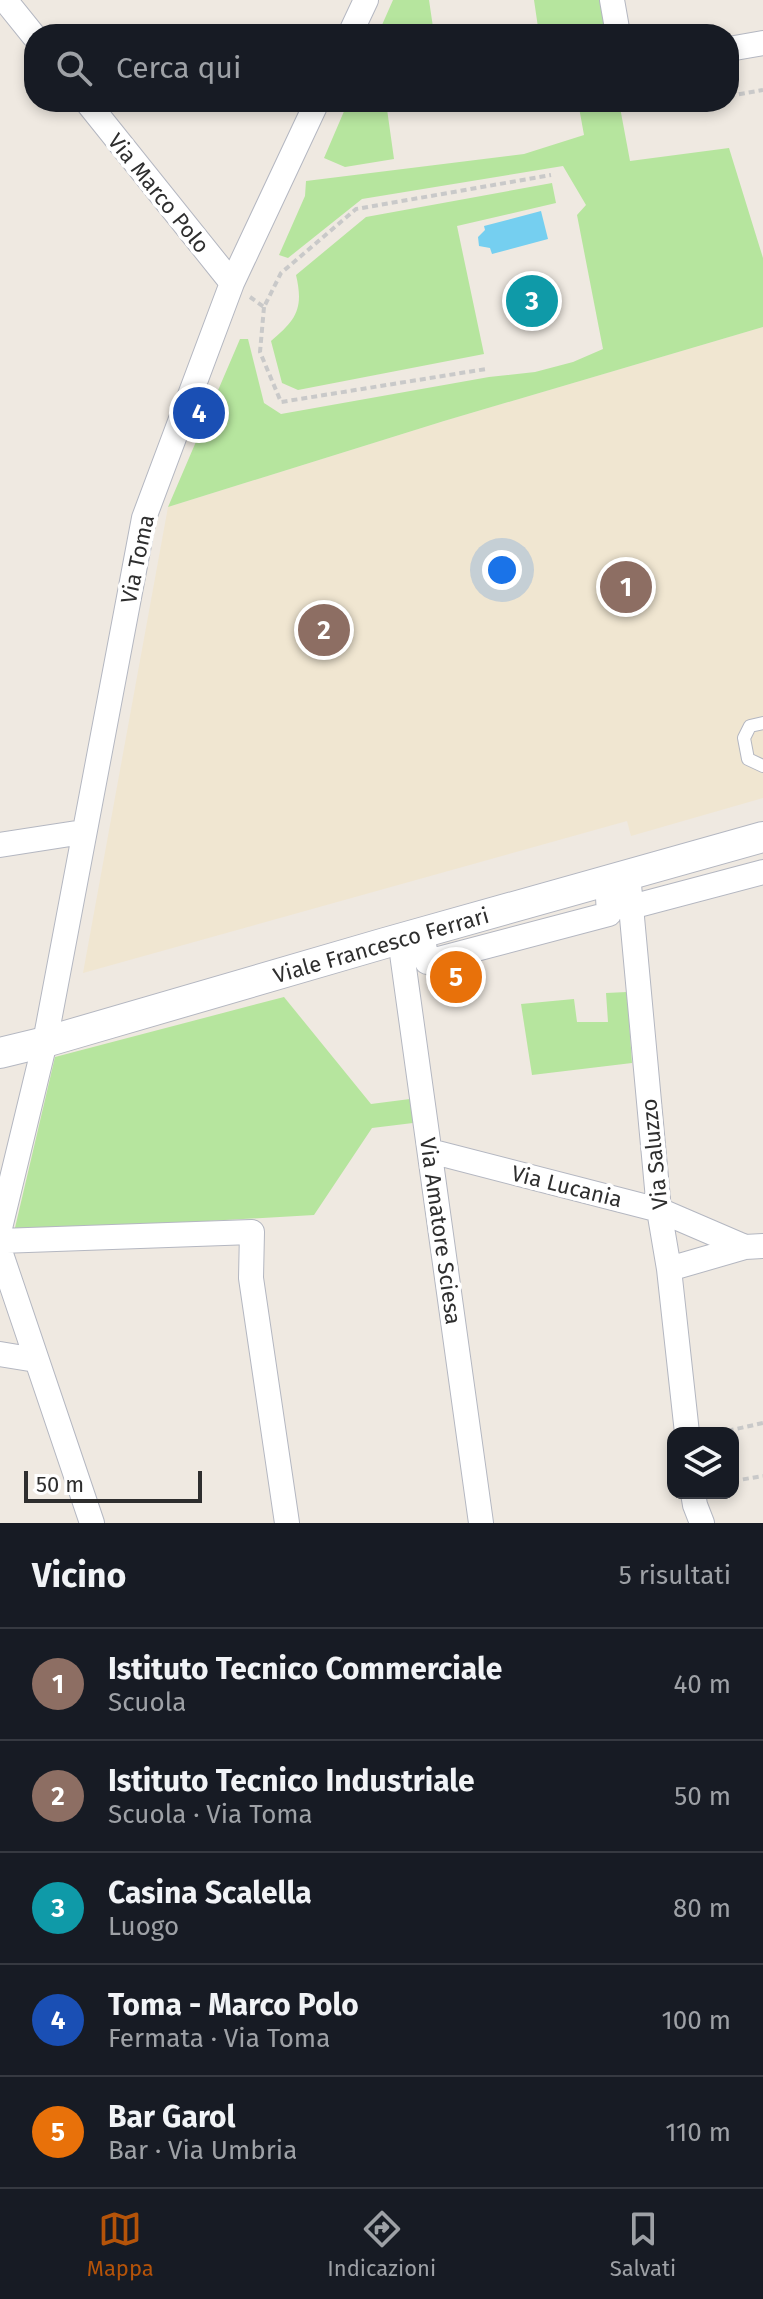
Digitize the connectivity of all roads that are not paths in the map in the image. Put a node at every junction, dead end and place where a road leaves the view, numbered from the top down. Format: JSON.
{"nodes":[{"id":1,"x":5,"y":0,"type":"edge"},
{"id":2,"x":366,"y":0,"type":"edge"},
{"id":3,"x":612,"y":0,"type":"edge"},
{"id":4,"x":24,"y":24,"type":"edge"},
{"id":5,"x":355,"y":24,"type":"edge"},
{"id":6,"x":616,"y":24,"type":"edge"},
{"id":7,"x":763,"y":43,"type":"edge"},
{"id":8,"x":739,"y":47,"type":"edge"},
{"id":9,"x":95,"y":112,"type":"edge"},
{"id":10,"x":312,"y":112,"type":"edge"},
{"id":11,"x":232,"y":283,"type":"junction"},
{"id":12,"x":763,"y":723,"type":"edge"},
{"id":13,"x":763,"y":766,"type":"edge"},
{"id":14,"x":83,"y":832,"type":"junction"},
{"id":15,"x":763,"y":837,"type":"edge"},
{"id":16,"x":0,"y":845,"type":"edge"},
{"id":17,"x":763,"y":872,"type":"edge"},
{"id":18,"x":618,"y":878,"type":"junction"},
{"id":19,"x":631,"y":907,"type":"junction"},
{"id":20,"x":411,"y":936,"type":"junction"},
{"id":21,"x":45,"y":1042,"type":"junction"},
{"id":22,"x":0,"y":1053,"type":"edge"},
{"id":23,"x":430,"y":1151,"type":"junction"},
{"id":24,"x":659,"y":1210,"type":"junction"},
{"id":25,"x":0,"y":1228,"type":"edge"},
{"id":26,"x":0,"y":1241,"type":"edge"},
{"id":27,"x":754,"y":1246,"type":"edge"},
{"id":28,"x":0,"y":1251,"type":"edge"},
{"id":29,"x":669,"y":1269,"type":"junction"},
{"id":30,"x":9,"y":1314,"type":"edge"},
{"id":31,"x":0,"y":1354,"type":"edge"},
{"id":32,"x":36,"y":1360,"type":"junction"},
{"id":33,"x":686,"y":1427,"type":"edge"},
{"id":34,"x":694,"y":1499,"type":"edge"},
{"id":35,"x":92,"y":1523,"type":"edge"},
{"id":36,"x":287,"y":1523,"type":"edge"},
{"id":37,"x":481,"y":1523,"type":"edge"},
{"id":38,"x":702,"y":1523,"type":"edge"}],
"edges":[{"from":1,"to":4,"type":"street"},
{"from":2,"to":5,"type":"street"},
{"from":3,"to":6,"type":"street"},
{"from":7,"to":8,"type":"street"},
{"from":9,"to":11,"type":"street","name":"Via Marco Polo"},
{"from":10,"to":11,"type":"street","name":"Via Toma"},
{"from":11,"to":14,"type":"street","name":"Via Toma"},
{"from":12,"to":13,"type":"lane"},
{"from":14,"to":16,"type":"street"},
{"from":14,"to":21,"type":"street","name":"Via Toma"},
{"from":15,"to":18,"type":"street","name":"Viale Francesco Ferrari"},
{"from":17,"to":19,"type":"street"},
{"from":18,"to":19,"type":"street","name":"Via Saluzzo"},
{"from":18,"to":20,"type":"street","name":"Viale Francesco Ferrari"},
{"from":19,"to":24,"type":"street","name":"Via Saluzzo"},
{"from":20,"to":21,"type":"street","name":"Viale Francesco Ferrari"},
{"from":20,"to":23,"type":"street","name":"Via Amatore Sciesa"},
{"from":21,"to":22,"type":"street","name":"Viale Francesco Ferrari"},
{"from":21,"to":25,"type":"street","name":"Via Toma"},
{"from":23,"to":24,"type":"street","name":"Via Lucania"},
{"from":23,"to":37,"type":"street","name":"Via Amatore Sciesa"},
{"from":24,"to":27,"type":"street","name":"Via Lucania"},
{"from":24,"to":29,"type":"street","name":"Via Saluzzo"},
{"from":26,"to":36,"type":"street"},
{"from":27,"to":29,"type":"street","name":"Via Lucania"},
{"from":28,"to":30,"type":"street"},
{"from":29,"to":33,"type":"street","name":"Via Saluzzo"},
{"from":30,"to":32,"type":"street"},
{"from":31,"to":32,"type":"street"},
{"from":32,"to":35,"type":"street"},
{"from":34,"to":38,"type":"street"}]}
